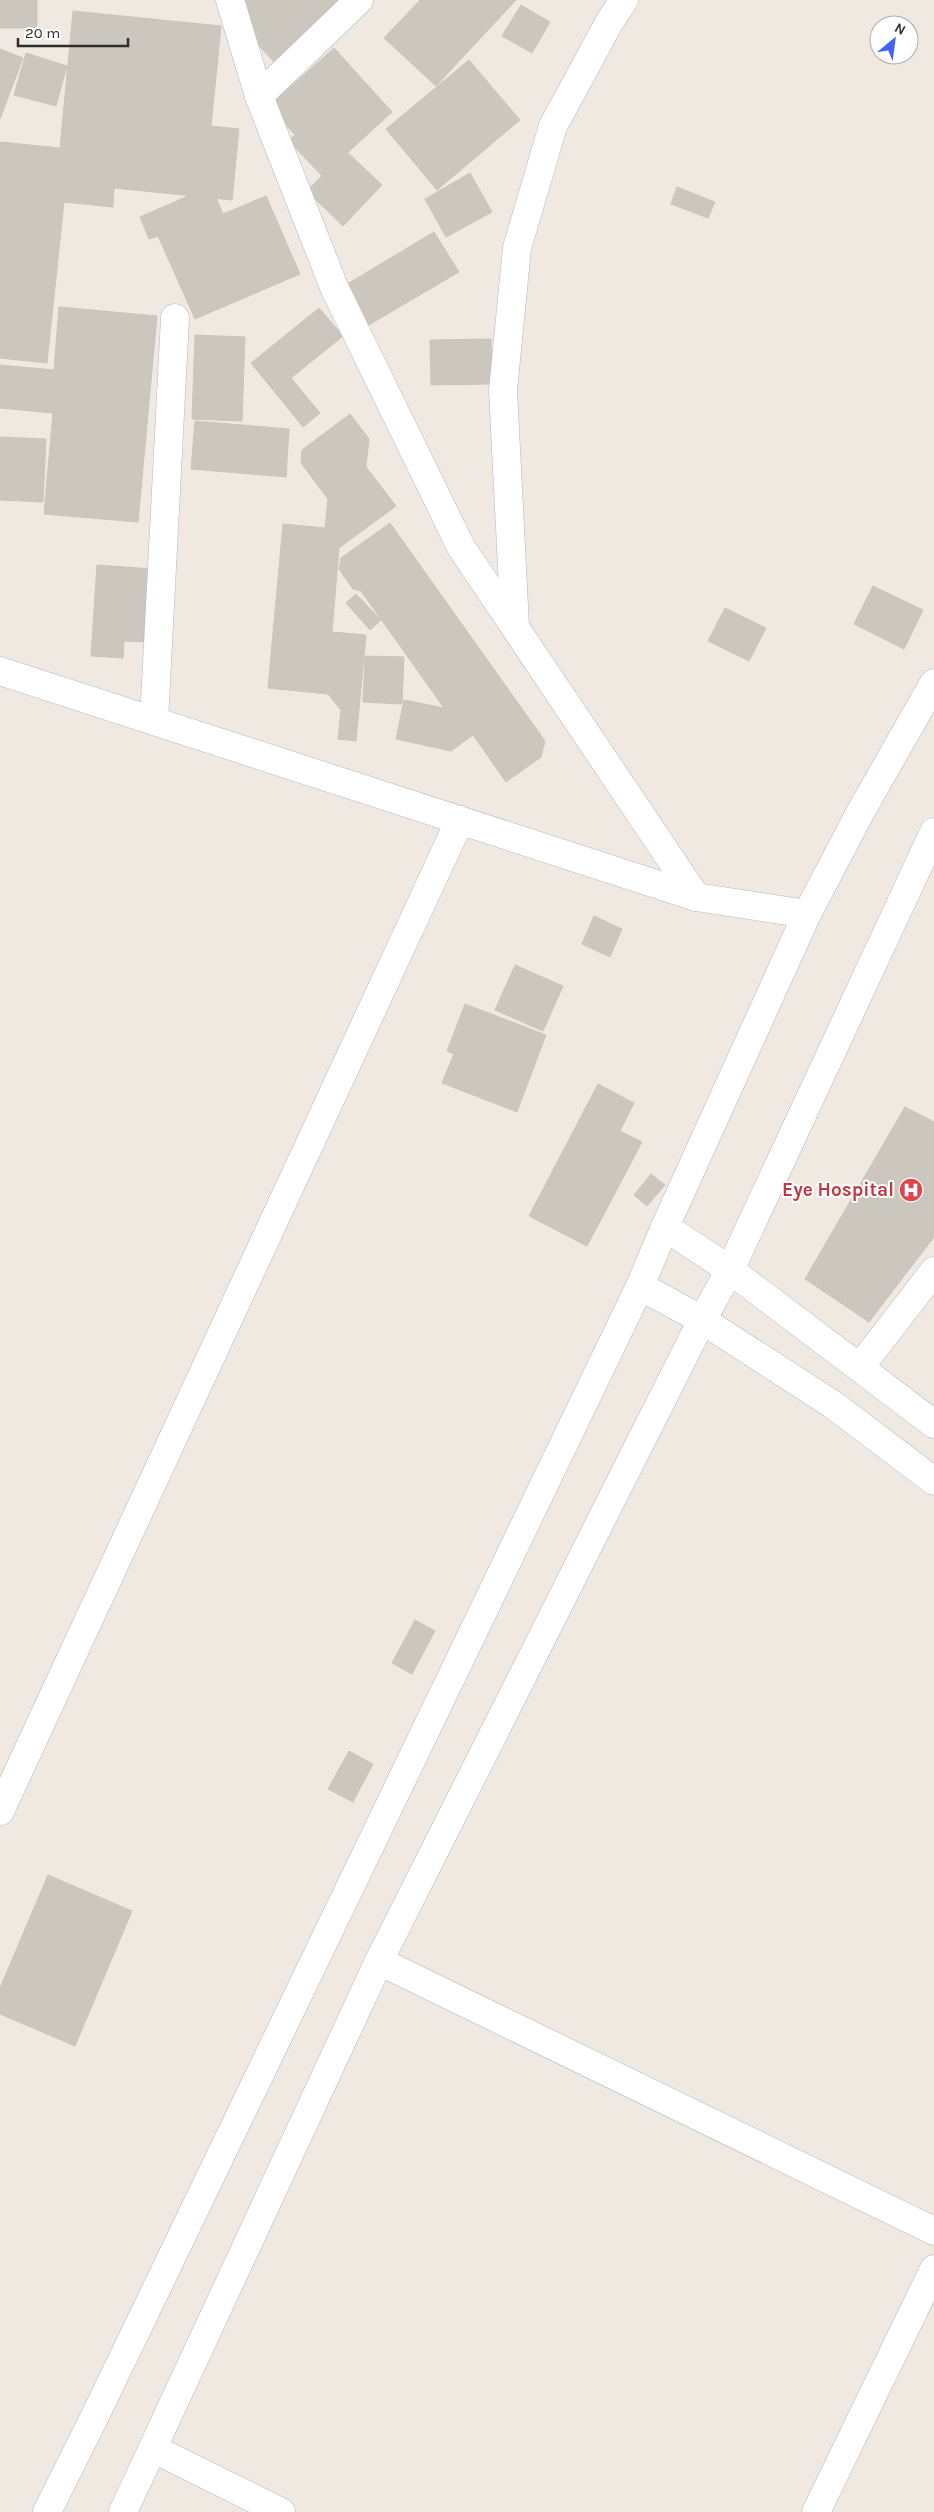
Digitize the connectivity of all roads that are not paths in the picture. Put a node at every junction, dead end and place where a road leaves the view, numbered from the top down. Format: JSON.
{"nodes":[{"id":1,"x":230,"y":0,"type":"edge"},
{"id":2,"x":359,"y":0,"type":"edge"},
{"id":3,"x":624,"y":0,"type":"edge"},
{"id":4,"x":259,"y":96,"type":"junction"},
{"id":5,"x":176,"y":318,"type":"dead end"},
{"id":6,"x":515,"y":626,"type":"junction"},
{"id":7,"x":0,"y":671,"type":"edge"},
{"id":8,"x":934,"y":683,"type":"edge"},
{"id":9,"x":154,"y":721,"type":"junction"},
{"id":10,"x":460,"y":820,"type":"junction"},
{"id":11,"x":934,"y":832,"type":"edge"},
{"id":12,"x":696,"y":897,"type":"junction"},
{"id":13,"x":807,"y":914,"type":"junction"},
{"id":14,"x":665,"y":1227,"type":"junction"},
{"id":15,"x":730,"y":1270,"type":"junction"},
{"id":16,"x":934,"y":1271,"type":"edge"},
{"id":17,"x":640,"y":1286,"type":"junction"},
{"id":18,"x":702,"y":1320,"type":"junction"},
{"id":19,"x":860,"y":1367,"type":"junction"},
{"id":20,"x":934,"y":1424,"type":"edge"},
{"id":21,"x":934,"y":1481,"type":"edge"},
{"id":22,"x":0,"y":1812,"type":"edge"},
{"id":23,"x":379,"y":1961,"type":"junction"},
{"id":24,"x":934,"y":2231,"type":"edge"},
{"id":25,"x":934,"y":2269,"type":"edge"},
{"id":26,"x":154,"y":2449,"type":"junction"},
{"id":27,"x":47,"y":2512,"type":"edge"},
{"id":28,"x":123,"y":2512,"type":"edge"},
{"id":29,"x":281,"y":2512,"type":"edge"},
{"id":30,"x":816,"y":2512,"type":"edge"}],
"edges":[{"from":1,"to":4,"type":"street"},
{"from":2,"to":4,"type":"street"},
{"from":3,"to":6,"type":"street"},
{"from":4,"to":6,"type":"street"},
{"from":5,"to":9,"type":"street"},
{"from":6,"to":12,"type":"street"},
{"from":7,"to":9,"type":"street"},
{"from":8,"to":13,"type":"street"},
{"from":9,"to":10,"type":"street"},
{"from":10,"to":12,"type":"street"},
{"from":10,"to":22,"type":"street"},
{"from":11,"to":15,"type":"street"},
{"from":12,"to":13,"type":"street"},
{"from":13,"to":14,"type":"street"},
{"from":14,"to":15,"type":"street"},
{"from":14,"to":17,"type":"street"},
{"from":15,"to":18,"type":"street"},
{"from":15,"to":19,"type":"street"},
{"from":16,"to":19,"type":"street"},
{"from":17,"to":18,"type":"street"},
{"from":17,"to":27,"type":"street"},
{"from":18,"to":21,"type":"street"},
{"from":18,"to":23,"type":"street"},
{"from":19,"to":20,"type":"street"},
{"from":23,"to":24,"type":"street"},
{"from":23,"to":26,"type":"street"},
{"from":25,"to":30,"type":"street"},
{"from":26,"to":28,"type":"street"},
{"from":26,"to":29,"type":"street"}]}
